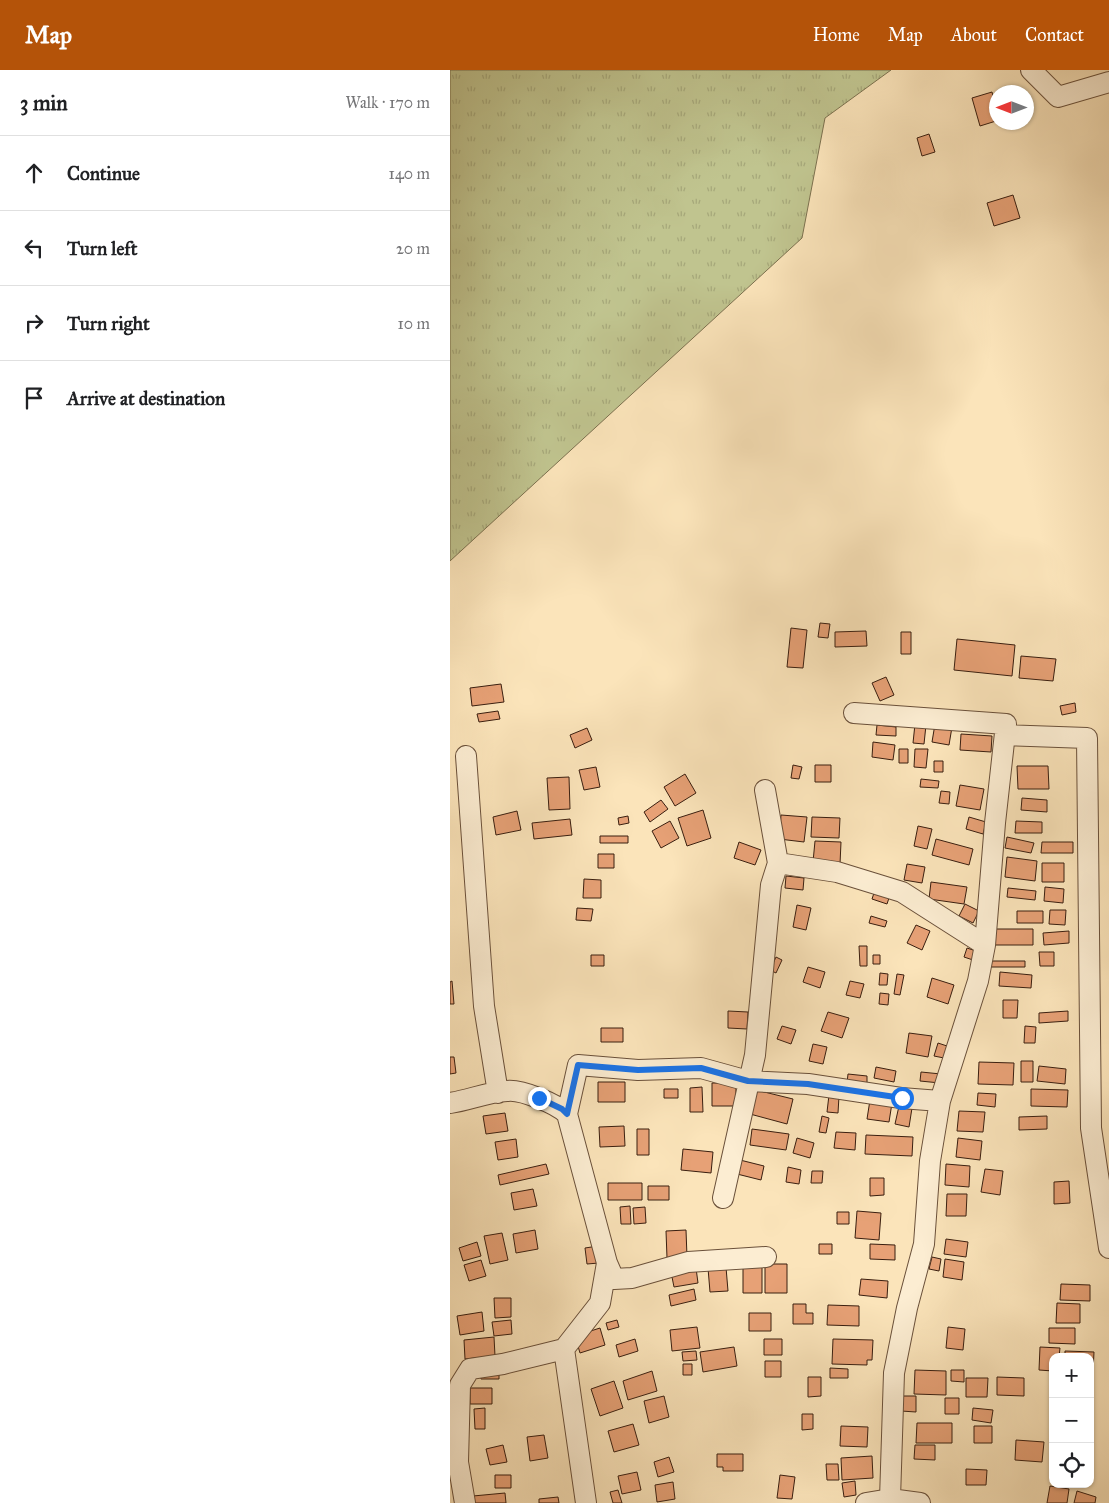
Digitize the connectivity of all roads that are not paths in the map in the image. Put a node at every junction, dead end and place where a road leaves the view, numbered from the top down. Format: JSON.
{"nodes":[{"id":1,"x":1031,"y":70,"type":"edge"},
{"id":2,"x":1109,"y":82,"type":"edge"},
{"id":3,"x":854,"y":713,"type":"dead end"},
{"id":4,"x":1005,"y":735,"type":"junction"},
{"id":5,"x":466,"y":756,"type":"dead end"},
{"id":6,"x":765,"y":790,"type":"dead end"},
{"id":7,"x":778,"y":863,"type":"junction"},
{"id":8,"x":985,"y":945,"type":"junction"},
{"id":9,"x":748,"y":1081,"type":"junction"},
{"id":10,"x":498,"y":1093,"type":"junction"},
{"id":11,"x":940,"y":1101,"type":"junction"},
{"id":12,"x":450,"y":1103,"type":"edge"},
{"id":13,"x":567,"y":1114,"type":"junction"},
{"id":14,"x":723,"y":1198,"type":"dead end"},
{"id":15,"x":1109,"y":1248,"type":"edge"},
{"id":16,"x":766,"y":1257,"type":"dead end"},
{"id":17,"x":607,"y":1263,"type":"junction"},
{"id":18,"x":564,"y":1348,"type":"junction"},
{"id":19,"x":890,"y":1499,"type":"junction"},
{"id":20,"x":465,"y":1503,"type":"edge"},
{"id":21,"x":586,"y":1503,"type":"edge"},
{"id":22,"x":866,"y":1503,"type":"edge"},
{"id":23,"x":920,"y":1503,"type":"edge"}],
"edges":[{"from":1,"to":2,"type":"street"},
{"from":3,"to":4,"type":"street"},
{"from":4,"to":8,"type":"street"},
{"from":4,"to":15,"type":"street"},
{"from":5,"to":10,"type":"street"},
{"from":6,"to":7,"type":"street"},
{"from":7,"to":8,"type":"street"},
{"from":7,"to":9,"type":"street"},
{"from":8,"to":11,"type":"street"},
{"from":9,"to":11,"type":"street"},
{"from":9,"to":13,"type":"street"},
{"from":9,"to":14,"type":"street"},
{"from":10,"to":12,"type":"street"},
{"from":10,"to":13,"type":"street"},
{"from":11,"to":19,"type":"street"},
{"from":13,"to":17,"type":"street"},
{"from":16,"to":17,"type":"street"},
{"from":17,"to":18,"type":"street"},
{"from":18,"to":20,"type":"street"},
{"from":18,"to":21,"type":"street"},
{"from":19,"to":22,"type":"street"},
{"from":19,"to":23,"type":"street"}]}
